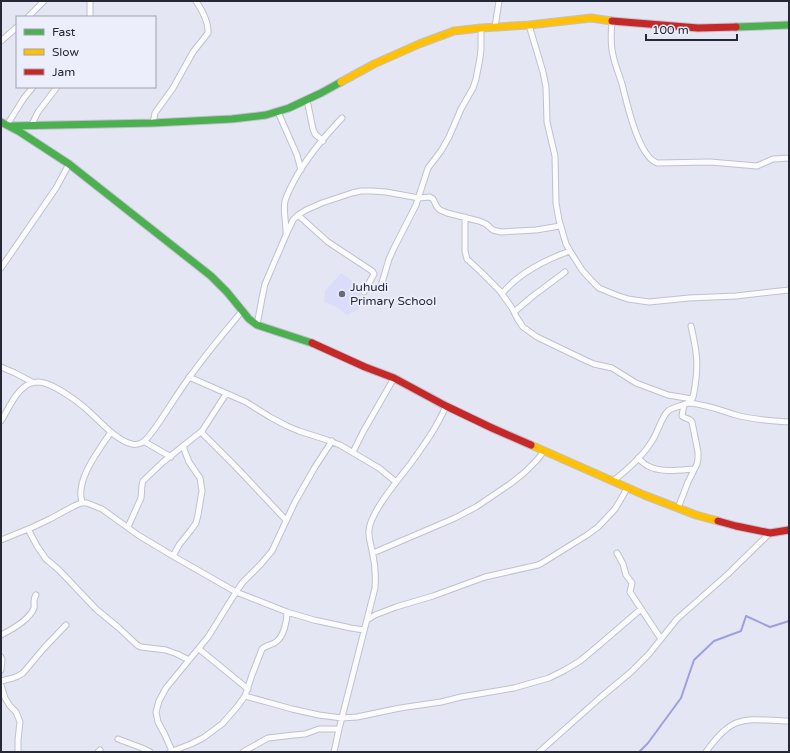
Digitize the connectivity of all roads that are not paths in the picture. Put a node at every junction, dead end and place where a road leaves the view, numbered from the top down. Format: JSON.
{"nodes":[{"id":1,"x":44,"y":1,"type":"edge"},
{"id":2,"x":90,"y":1,"type":"edge"},
{"id":3,"x":196,"y":1,"type":"edge"},
{"id":4,"x":499,"y":1,"type":"edge"},
{"id":5,"x":29,"y":16,"type":"edge"},
{"id":6,"x":90,"y":16,"type":"edge"},
{"id":7,"x":612,"y":21,"type":"junction"},
{"id":8,"x":529,"y":25,"type":"junction"},
{"id":9,"x":789,"y":25,"type":"edge"},
{"id":10,"x":495,"y":27,"type":"junction"},
{"id":11,"x":16,"y":28,"type":"edge"},
{"id":12,"x":481,"y":28,"type":"junction"},
{"id":13,"x":1,"y":41,"type":"edge"},
{"id":14,"x":31,"y":88,"type":"edge"},
{"id":15,"x":56,"y":88,"type":"edge"},
{"id":16,"x":307,"y":100,"type":"junction"},
{"id":17,"x":278,"y":112,"type":"junction"},
{"id":18,"x":342,"y":118,"type":"dead end"},
{"id":19,"x":153,"y":123,"type":"junction"},
{"id":20,"x":6,"y":125,"type":"edge"},
{"id":21,"x":31,"y":126,"type":"junction"},
{"id":22,"x":323,"y":141,"type":"junction"},
{"id":23,"x":789,"y":158,"type":"edge"},
{"id":24,"x":69,"y":164,"type":"junction"},
{"id":25,"x":301,"y":170,"type":"junction"},
{"id":26,"x":419,"y":198,"type":"junction"},
{"id":27,"x":298,"y":215,"type":"junction"},
{"id":28,"x":465,"y":217,"type":"junction"},
{"id":29,"x":560,"y":226,"type":"junction"},
{"id":30,"x":286,"y":235,"type":"junction"},
{"id":31,"x":570,"y":251,"type":"junction"},
{"id":32,"x":1,"y":268,"type":"edge"},
{"id":33,"x":565,"y":272,"type":"dead end"},
{"id":34,"x":381,"y":286,"type":"dead end"},
{"id":35,"x":789,"y":290,"type":"edge"},
{"id":36,"x":364,"y":292,"type":"dead end"},
{"id":37,"x":502,"y":294,"type":"junction"},
{"id":38,"x":242,"y":311,"type":"junction"},
{"id":39,"x":514,"y":312,"type":"junction"},
{"id":40,"x":257,"y":325,"type":"junction"},
{"id":41,"x":691,"y":326,"type":"dead end"},
{"id":42,"x":1,"y":367,"type":"edge"},
{"id":43,"x":189,"y":377,"type":"junction"},
{"id":44,"x":394,"y":378,"type":"junction"},
{"id":45,"x":32,"y":382,"type":"junction"},
{"id":46,"x":226,"y":394,"type":"junction"},
{"id":47,"x":692,"y":399,"type":"junction"},
{"id":48,"x":686,"y":404,"type":"junction"},
{"id":49,"x":446,"y":406,"type":"junction"},
{"id":50,"x":1,"y":421,"type":"edge"},
{"id":51,"x":789,"y":422,"type":"edge"},
{"id":52,"x":202,"y":431,"type":"junction"},
{"id":53,"x":111,"y":432,"type":"junction"},
{"id":54,"x":332,"y":441,"type":"junction"},
{"id":55,"x":145,"y":442,"type":"junction"},
{"id":56,"x":184,"y":445,"type":"junction"},
{"id":57,"x":544,"y":451,"type":"junction"},
{"id":58,"x":353,"y":452,"type":"junction"},
{"id":59,"x":171,"y":457,"type":"junction"},
{"id":60,"x":638,"y":458,"type":"junction"},
{"id":61,"x":694,"y":469,"type":"junction"},
{"id":62,"x":613,"y":481,"type":"junction"},
{"id":63,"x":396,"y":482,"type":"junction"},
{"id":64,"x":628,"y":487,"type":"junction"},
{"id":65,"x":81,"y":503,"type":"junction"},
{"id":66,"x":678,"y":508,"type":"junction"},
{"id":67,"x":286,"y":520,"type":"junction"},
{"id":68,"x":128,"y":527,"type":"junction"},
{"id":69,"x":28,"y":529,"type":"junction"},
{"id":70,"x":789,"y":530,"type":"edge"},
{"id":71,"x":770,"y":533,"type":"junction"},
{"id":72,"x":1,"y":540,"type":"edge"},
{"id":73,"x":373,"y":553,"type":"junction"},
{"id":74,"x":617,"y":553,"type":"dead end"},
{"id":75,"x":173,"y":556,"type":"junction"},
{"id":76,"x":236,"y":592,"type":"junction"},
{"id":77,"x":36,"y":595,"type":"dead end"},
{"id":78,"x":641,"y":609,"type":"junction"},
{"id":79,"x":287,"y":612,"type":"junction"},
{"id":80,"x":367,"y":620,"type":"junction"},
{"id":81,"x":66,"y":625,"type":"dead end"},
{"id":82,"x":364,"y":630,"type":"junction"},
{"id":83,"x":1,"y":635,"type":"edge"},
{"id":84,"x":661,"y":639,"type":"junction"},
{"id":85,"x":199,"y":649,"type":"junction"},
{"id":86,"x":1,"y":657,"type":"edge"},
{"id":87,"x":189,"y":660,"type":"junction"},
{"id":88,"x":1,"y":670,"type":"edge"},
{"id":89,"x":1,"y":680,"type":"edge"},
{"id":90,"x":1,"y":685,"type":"edge"},
{"id":91,"x":248,"y":689,"type":"junction"},
{"id":92,"x":245,"y":696,"type":"junction"},
{"id":93,"x":342,"y":718,"type":"junction"},
{"id":94,"x":789,"y":721,"type":"edge"},
{"id":95,"x":339,"y":729,"type":"junction"},
{"id":96,"x":118,"y":739,"type":"dead end"},
{"id":97,"x":18,"y":752,"type":"edge"},
{"id":98,"x":150,"y":752,"type":"edge"},
{"id":99,"x":171,"y":752,"type":"edge"},
{"id":100,"x":243,"y":752,"type":"edge"},
{"id":101,"x":334,"y":752,"type":"edge"},
{"id":102,"x":539,"y":752,"type":"edge"},
{"id":103,"x":706,"y":752,"type":"edge"}],
"edges":[{"from":1,"to":5,"type":"street"},
{"from":2,"to":6,"type":"street"},
{"from":3,"to":19,"type":"street"},
{"from":4,"to":10,"type":"street"},
{"from":7,"to":8,"type":"street"},
{"from":7,"to":9,"type":"street"},
{"from":7,"to":23,"type":"street"},
{"from":8,"to":10,"type":"street"},
{"from":8,"to":29,"type":"street"},
{"from":10,"to":12,"type":"street"},
{"from":11,"to":13,"type":"street"},
{"from":12,"to":16,"type":"street"},
{"from":12,"to":26,"type":"street"},
{"from":14,"to":20,"type":"street"},
{"from":15,"to":21,"type":"street"},
{"from":16,"to":17,"type":"street"},
{"from":16,"to":22,"type":"street"},
{"from":17,"to":19,"type":"street"},
{"from":17,"to":25,"type":"street"},
{"from":18,"to":22,"type":"street"},
{"from":19,"to":21,"type":"street"},
{"from":20,"to":21,"type":"street"},
{"from":20,"to":24,"type":"street"},
{"from":22,"to":25,"type":"street"},
{"from":24,"to":32,"type":"street"},
{"from":24,"to":38,"type":"street"},
{"from":25,"to":30,"type":"street"},
{"from":26,"to":27,"type":"street"},
{"from":26,"to":28,"type":"street"},
{"from":26,"to":34,"type":"street"},
{"from":27,"to":30,"type":"street"},
{"from":27,"to":36,"type":"street"},
{"from":28,"to":29,"type":"street"},
{"from":28,"to":37,"type":"street"},
{"from":29,"to":31,"type":"street"},
{"from":30,"to":40,"type":"street"},
{"from":31,"to":35,"type":"street"},
{"from":31,"to":37,"type":"street"},
{"from":33,"to":39,"type":"street"},
{"from":37,"to":39,"type":"street"},
{"from":38,"to":40,"type":"street"},
{"from":38,"to":43,"type":"street"},
{"from":39,"to":47,"type":"street"},
{"from":40,"to":44,"type":"street"},
{"from":41,"to":47,"type":"street"},
{"from":42,"to":45,"type":"street"},
{"from":43,"to":46,"type":"street"},
{"from":43,"to":55,"type":"street"},
{"from":44,"to":49,"type":"street"},
{"from":44,"to":58,"type":"street"},
{"from":45,"to":50,"type":"street"},
{"from":45,"to":53,"type":"street"},
{"from":46,"to":52,"type":"street"},
{"from":46,"to":54,"type":"street"},
{"from":47,"to":48,"type":"street"},
{"from":48,"to":51,"type":"street"},
{"from":48,"to":60,"type":"street"},
{"from":48,"to":61,"type":"street"},
{"from":49,"to":57,"type":"street"},
{"from":49,"to":63,"type":"street"},
{"from":52,"to":56,"type":"street"},
{"from":52,"to":67,"type":"street"},
{"from":53,"to":55,"type":"street"},
{"from":53,"to":65,"type":"street"},
{"from":54,"to":58,"type":"street"},
{"from":54,"to":67,"type":"street"},
{"from":55,"to":59,"type":"street"},
{"from":56,"to":59,"type":"street"},
{"from":56,"to":75,"type":"street"},
{"from":57,"to":62,"type":"street"},
{"from":57,"to":73,"type":"street"},
{"from":58,"to":63,"type":"street"},
{"from":59,"to":68,"type":"street"},
{"from":60,"to":61,"type":"street"},
{"from":60,"to":62,"type":"street"},
{"from":61,"to":66,"type":"street"},
{"from":62,"to":64,"type":"street"},
{"from":63,"to":73,"type":"street"},
{"from":64,"to":66,"type":"street"},
{"from":64,"to":80,"type":"street"},
{"from":65,"to":68,"type":"street"},
{"from":65,"to":69,"type":"street"},
{"from":66,"to":71,"type":"street"},
{"from":67,"to":76,"type":"street"},
{"from":68,"to":75,"type":"street"},
{"from":69,"to":72,"type":"street"},
{"from":69,"to":87,"type":"street"},
{"from":70,"to":71,"type":"street"},
{"from":71,"to":84,"type":"street"},
{"from":73,"to":80,"type":"street"},
{"from":74,"to":78,"type":"street"},
{"from":75,"to":76,"type":"street"},
{"from":76,"to":79,"type":"street"},
{"from":76,"to":85,"type":"street"},
{"from":77,"to":83,"type":"street"},
{"from":78,"to":84,"type":"street"},
{"from":78,"to":93,"type":"street"},
{"from":79,"to":82,"type":"street"},
{"from":79,"to":91,"type":"street"},
{"from":80,"to":82,"type":"street"},
{"from":81,"to":89,"type":"street"},
{"from":82,"to":93,"type":"street"},
{"from":84,"to":102,"type":"street"},
{"from":85,"to":87,"type":"street"},
{"from":85,"to":91,"type":"street"},
{"from":86,"to":88,"type":"street"},
{"from":87,"to":99,"type":"street"},
{"from":90,"to":97,"type":"street"},
{"from":91,"to":92,"type":"street"},
{"from":92,"to":93,"type":"street"},
{"from":92,"to":99,"type":"street"},
{"from":93,"to":95,"type":"street"},
{"from":94,"to":103,"type":"street"},
{"from":95,"to":100,"type":"street"},
{"from":95,"to":101,"type":"street"},
{"from":96,"to":98,"type":"street"}]}
